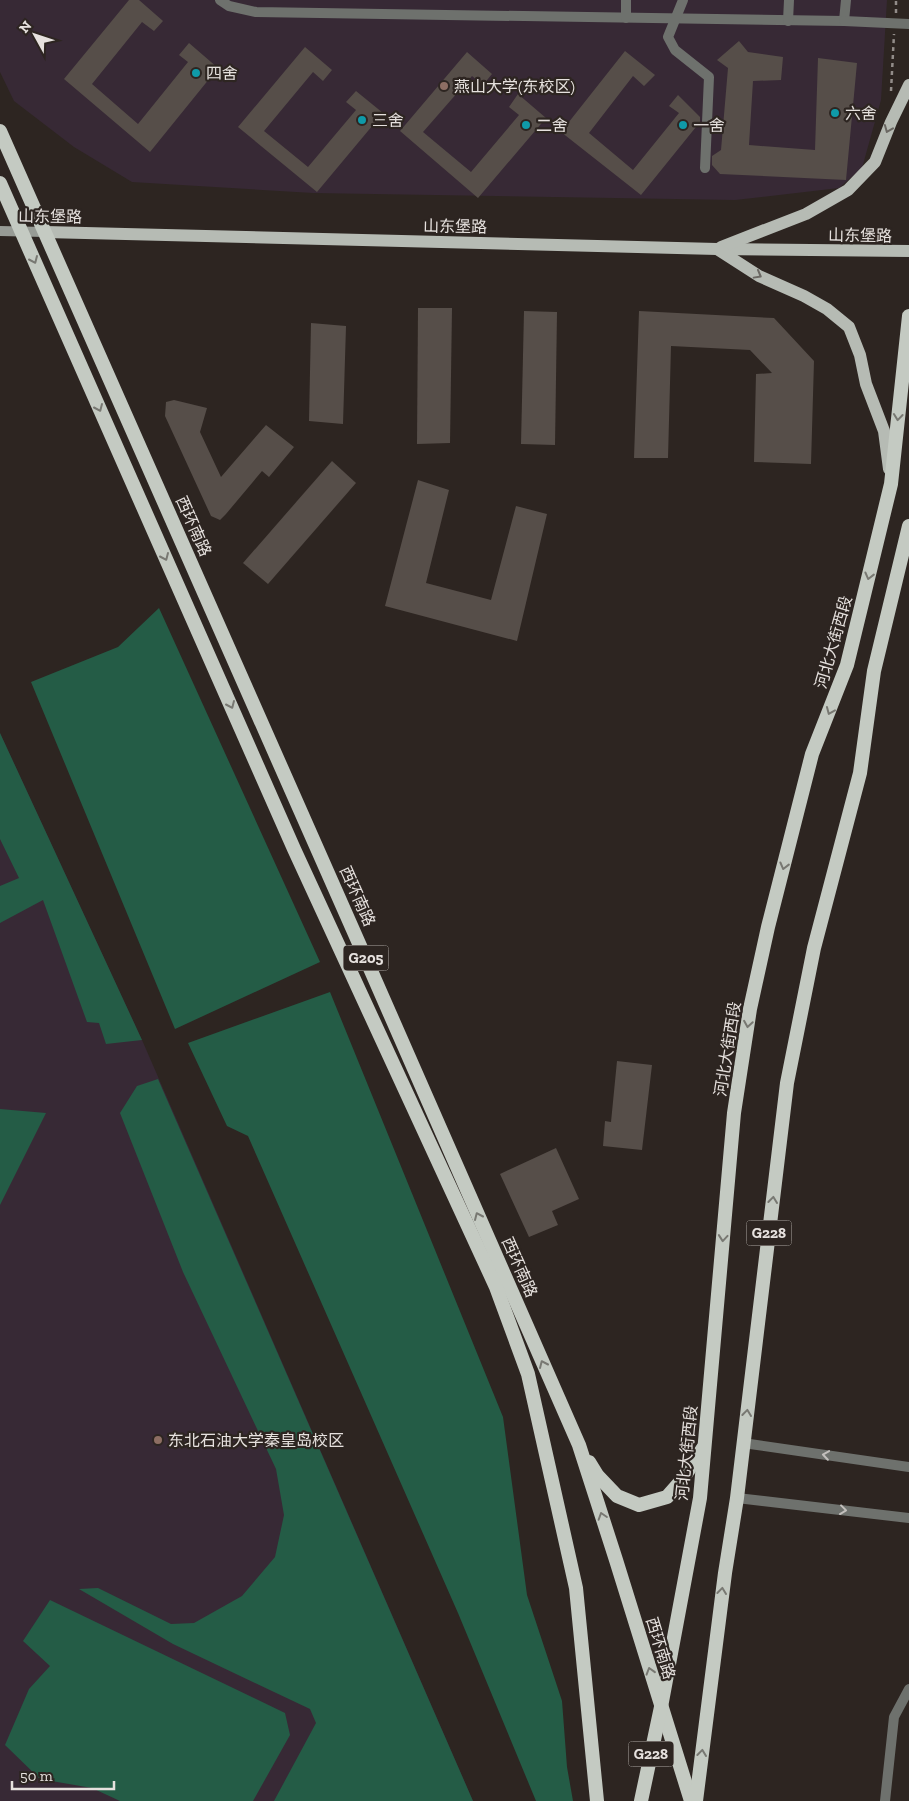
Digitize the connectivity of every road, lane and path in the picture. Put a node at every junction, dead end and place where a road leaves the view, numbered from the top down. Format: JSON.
{"nodes":[{"id":1,"x":220,"y":0,"type":"edge"},
{"id":2,"x":626,"y":0,"type":"edge"},
{"id":3,"x":683,"y":0,"type":"edge"},
{"id":4,"x":788,"y":0,"type":"edge"},
{"id":5,"x":846,"y":0,"type":"edge"},
{"id":6,"x":896,"y":0,"type":"edge"},
{"id":7,"x":626,"y":18,"type":"junction"},
{"id":8,"x":676,"y":19,"type":"junction"},
{"id":9,"x":788,"y":20,"type":"junction"},
{"id":10,"x":844,"y":22,"type":"junction"},
{"id":11,"x":895,"y":23,"type":"junction"},
{"id":12,"x":909,"y":24,"type":"edge"},
{"id":13,"x":909,"y":85,"type":"edge"},
{"id":14,"x":891,"y":98,"type":"dead end"},
{"id":15,"x":0,"y":131,"type":"edge"},
{"id":16,"x":706,"y":168,"type":"dead end"},
{"id":17,"x":0,"y":183,"type":"edge"},
{"id":18,"x":0,"y":231,"type":"edge"},
{"id":19,"x":22,"y":232,"type":"junction"},
{"id":20,"x":45,"y":232,"type":"junction"},
{"id":21,"x":717,"y":249,"type":"junction"},
{"id":22,"x":909,"y":251,"type":"edge"},
{"id":23,"x":909,"y":316,"type":"edge"},
{"id":24,"x":891,"y":484,"type":"junction"},
{"id":25,"x":909,"y":526,"type":"edge"},
{"id":26,"x":743,"y":1443,"type":"junction"},
{"id":27,"x":579,"y":1445,"type":"junction"},
{"id":28,"x":705,"y":1446,"type":"junction"},
{"id":29,"x":909,"y":1467,"type":"edge"},
{"id":30,"x":736,"y":1498,"type":"junction"},
{"id":31,"x":909,"y":1518,"type":"edge"},
{"id":32,"x":909,"y":1690,"type":"edge"},
{"id":33,"x":661,"y":1707,"type":"junction"},
{"id":34,"x":597,"y":1801,"type":"edge"},
{"id":35,"x":641,"y":1801,"type":"edge"},
{"id":36,"x":691,"y":1801,"type":"edge"},
{"id":37,"x":696,"y":1801,"type":"edge"},
{"id":38,"x":885,"y":1801,"type":"edge"}],
"edges":[{"from":1,"to":7,"type":"street"},
{"from":2,"to":7,"type":"street"},
{"from":3,"to":8,"type":"street"},
{"from":4,"to":9,"type":"street"},
{"from":5,"to":10,"type":"street"},
{"from":6,"to":11,"type":"path"},
{"from":7,"to":8,"type":"street"},
{"from":8,"to":9,"type":"street"},
{"from":8,"to":16,"type":"street"},
{"from":9,"to":10,"type":"street"},
{"from":10,"to":11,"type":"street"},
{"from":11,"to":12,"type":"street"},
{"from":11,"to":14,"type":"path"},
{"from":13,"to":21,"type":"main road","one_way":true},
{"from":15,"to":20,"type":"highway","name":"西环南路","number":"G205"},
{"from":17,"to":19,"type":"highway","name":"西环南路","number":"G205"},
{"from":18,"to":19,"type":"main road","name":"山东堡路"},
{"from":19,"to":20,"type":"main road","name":"山东堡路"},
{"from":19,"to":34,"type":"highway","name":"西环南路","number":"G205","one_way":true},
{"from":20,"to":21,"type":"main road","name":"山东堡路"},
{"from":27,"to":20,"type":"highway","name":"西环南路","number":"G205","one_way":true},
{"from":21,"to":22,"type":"main road","name":"山东堡路"},
{"from":21,"to":24,"type":"main road","one_way":true},
{"from":23,"to":24,"type":"highway","name":"河北大街西段","number":"G228","one_way":true},
{"from":24,"to":28,"type":"highway","name":"河北大街西段","number":"G228","one_way":true},
{"from":26,"to":25,"type":"highway","number":"G228","one_way":true},
{"from":29,"to":26,"type":"street","one_way":true},
{"from":26,"to":30,"type":"highway","number":"G228"},
{"from":27,"to":28,"type":"highway"},
{"from":33,"to":27,"type":"highway","name":"西环南路","number":"G205","one_way":true},
{"from":28,"to":33,"type":"highway","name":"河北大街西段","number":"G228"},
{"from":30,"to":31,"type":"street","one_way":true},
{"from":37,"to":30,"type":"highway","number":"G228","one_way":true},
{"from":32,"to":38,"type":"street"},
{"from":33,"to":35,"type":"highway","name":"河北大街西段","number":"G228"},
{"from":33,"to":36,"type":"highway","name":"西环南路","number":"G205"}]}
